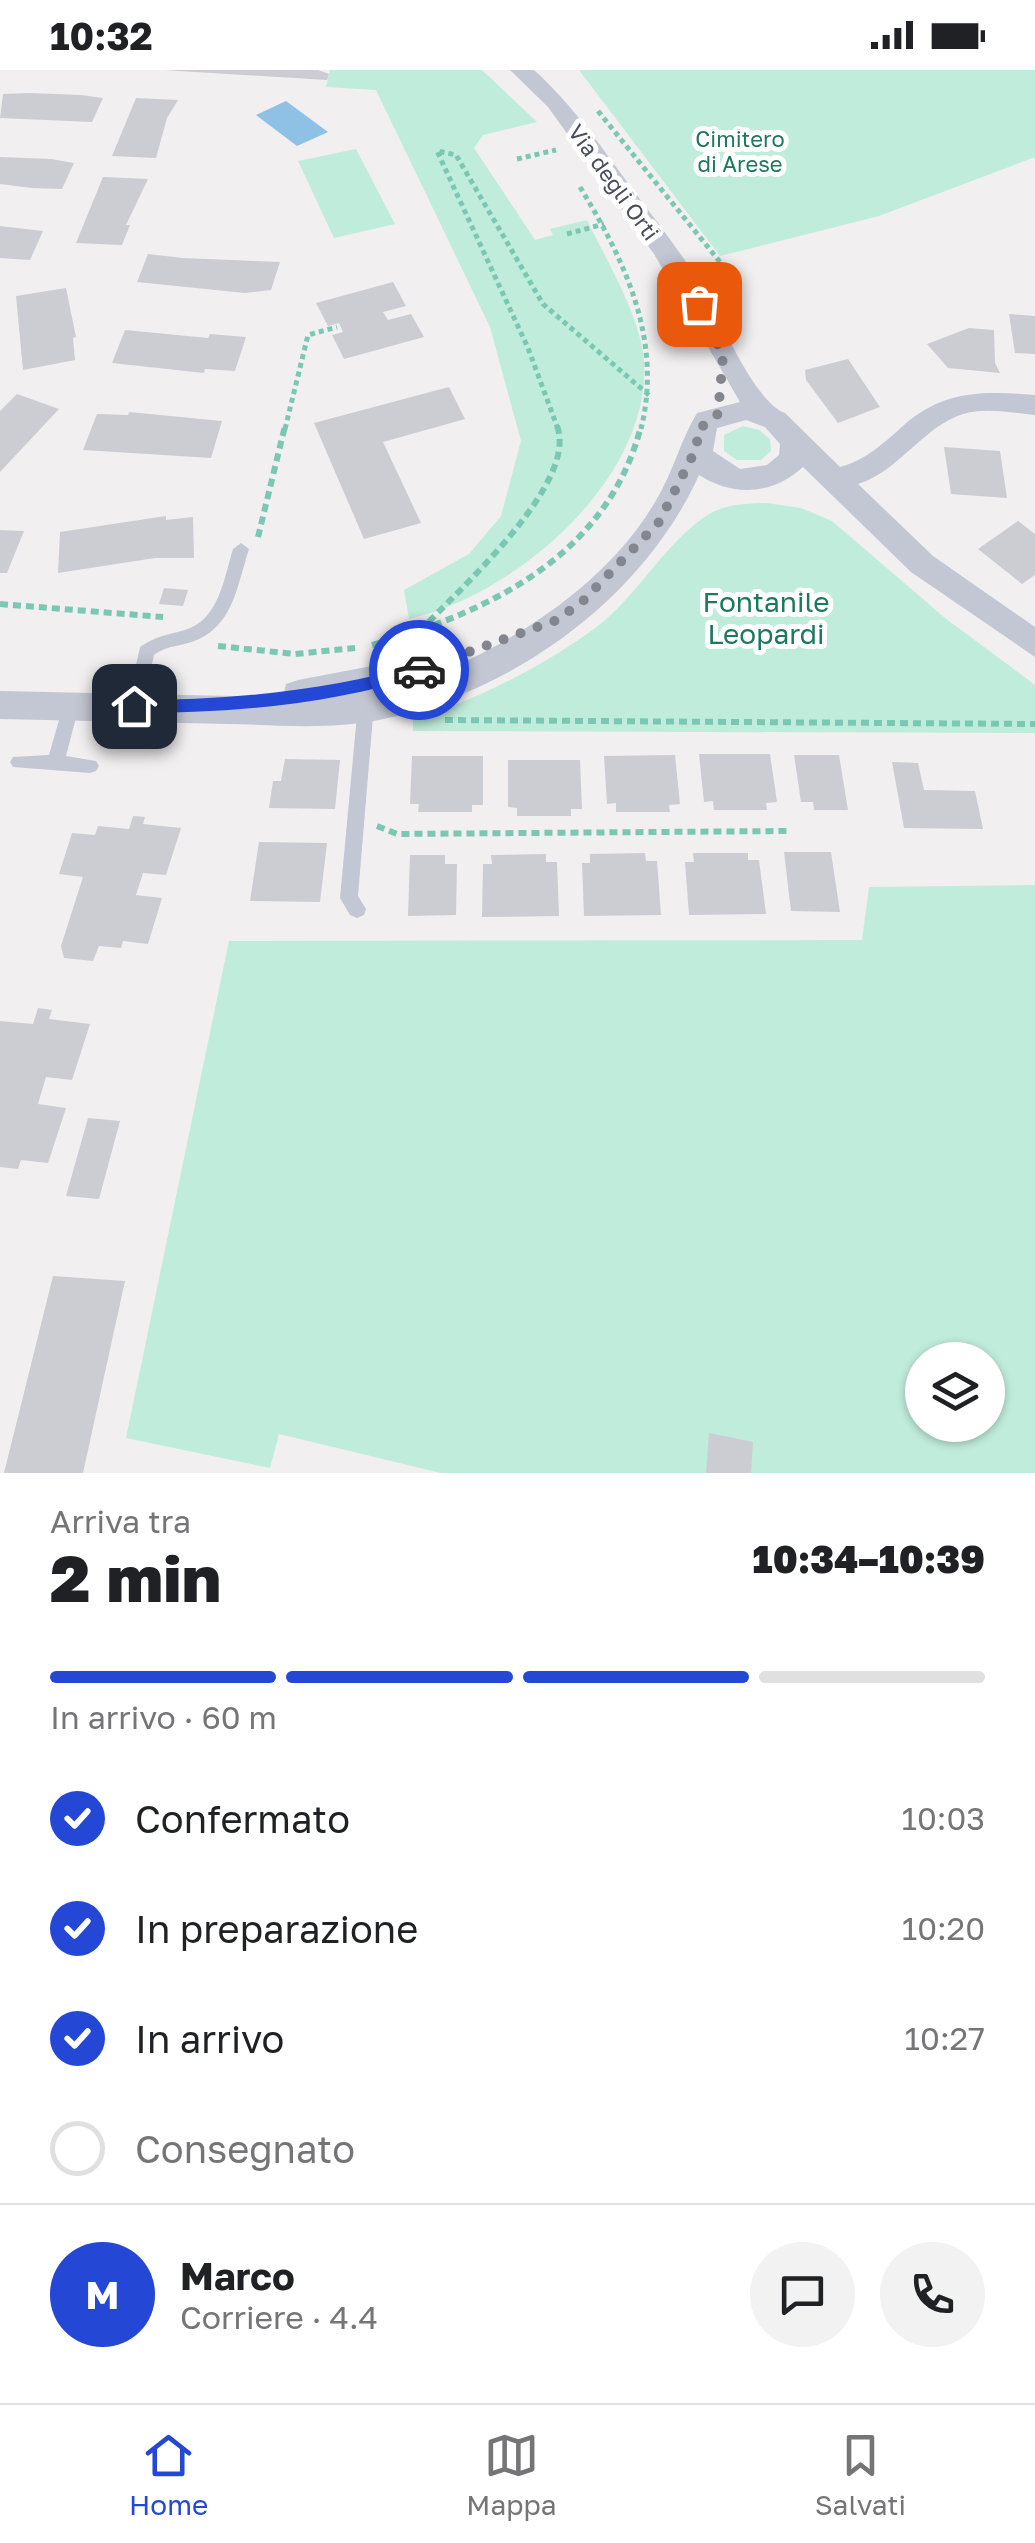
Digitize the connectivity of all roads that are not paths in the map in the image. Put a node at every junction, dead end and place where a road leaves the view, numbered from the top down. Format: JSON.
{"nodes":[{"id":1,"x":521,"y":70,"type":"edge"},
{"id":2,"x":723,"y":356,"type":"junction"},
{"id":3,"x":1035,"y":404,"type":"edge"},
{"id":4,"x":718,"y":414,"type":"junction"},
{"id":5,"x":762,"y":414,"type":"junction"},
{"id":6,"x":795,"y":442,"type":"junction"},
{"id":7,"x":696,"y":449,"type":"junction"},
{"id":8,"x":775,"y":476,"type":"junction"},
{"id":9,"x":734,"y":479,"type":"junction"},
{"id":10,"x":841,"y":490,"type":"junction"},
{"id":11,"x":659,"y":522,"type":"junction"},
{"id":12,"x":241,"y":550,"type":"dead end"},
{"id":13,"x":557,"y":620,"type":"junction"},
{"id":14,"x":1035,"y":644,"type":"edge"},
{"id":15,"x":382,"y":681,"type":"junction"},
{"id":16,"x":0,"y":705,"type":"edge"},
{"id":17,"x":71,"y":706,"type":"junction"},
{"id":18,"x":134,"y":706,"type":"junction"},
{"id":19,"x":214,"y":706,"type":"junction"},
{"id":20,"x":363,"y":710,"type":"junction"},
{"id":21,"x":19,"y":762,"type":"dead end"},
{"id":22,"x":56,"y":763,"type":"junction"},
{"id":23,"x":90,"y":766,"type":"dead end"},
{"id":24,"x":357,"y":909,"type":"dead end"}],
"edges":[{"from":1,"to":2,"type":"street","name":"Via degli Orti"},
{"from":2,"to":4,"type":"street","name":"Via degli Orti"},
{"from":2,"to":5,"type":"street","name":"Via degli Orti"},
{"from":3,"to":10,"type":"street"},
{"from":4,"to":5,"type":"street"},
{"from":4,"to":7,"type":"street"},
{"from":5,"to":6,"type":"street"},
{"from":6,"to":8,"type":"street"},
{"from":6,"to":10,"type":"street"},
{"from":7,"to":9,"type":"street"},
{"from":7,"to":11,"type":"street"},
{"from":8,"to":9,"type":"street"},
{"from":8,"to":10,"type":"street"},
{"from":9,"to":11,"type":"street"},
{"from":10,"to":14,"type":"street"},
{"from":11,"to":13,"type":"street"},
{"from":12,"to":18,"type":"lane"},
{"from":13,"to":15,"type":"street"},
{"from":13,"to":20,"type":"street"},
{"from":15,"to":19,"type":"street"},
{"from":15,"to":20,"type":"lane"},
{"from":16,"to":17,"type":"street"},
{"from":17,"to":18,"type":"street"},
{"from":17,"to":22,"type":"lane"},
{"from":18,"to":19,"type":"street"},
{"from":19,"to":20,"type":"street"},
{"from":20,"to":24,"type":"lane"},
{"from":21,"to":22,"type":"lane"},
{"from":22,"to":23,"type":"lane"}]}
